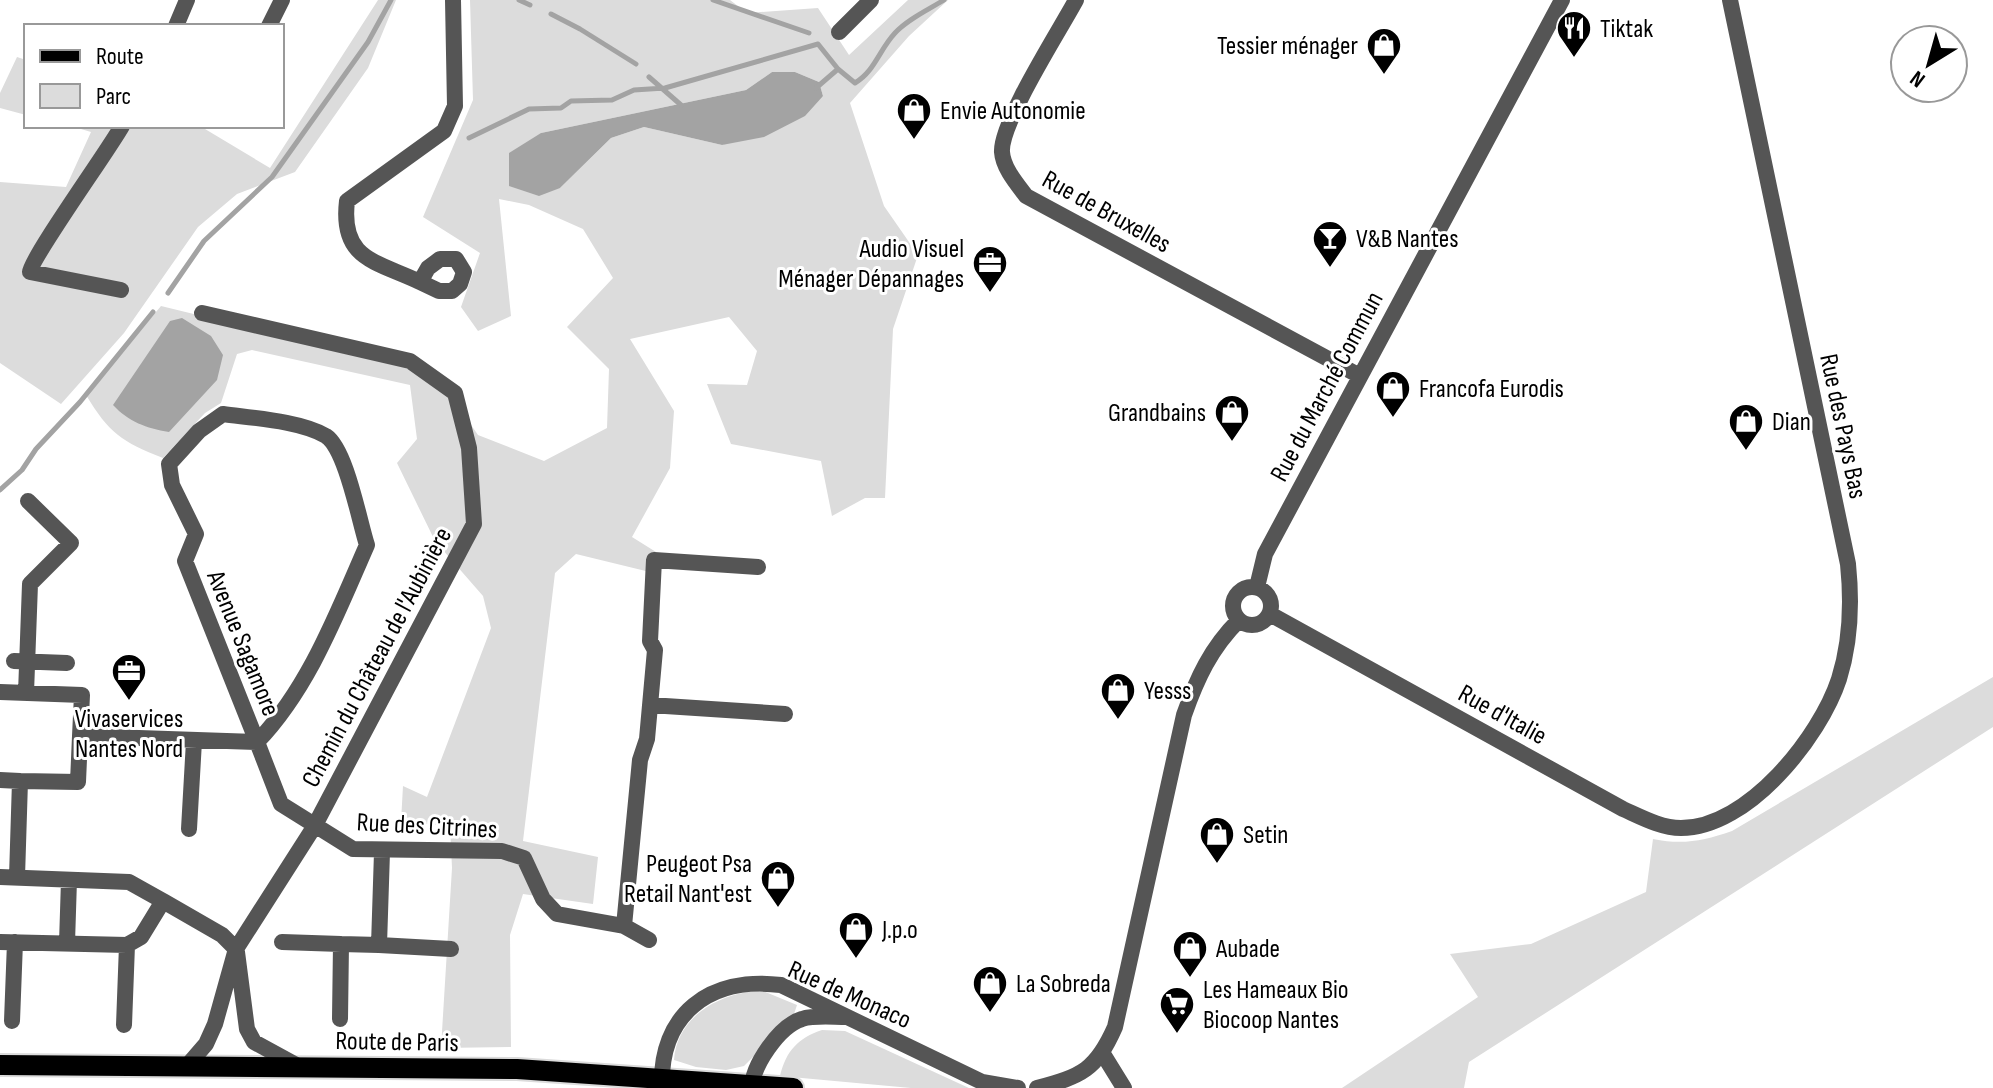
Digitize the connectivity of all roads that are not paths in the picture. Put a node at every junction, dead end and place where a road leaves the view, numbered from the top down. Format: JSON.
{"nodes":[{"id":1,"x":187,"y":0,"type":"edge"},
{"id":2,"x":282,"y":0,"type":"edge"},
{"id":3,"x":453,"y":0,"type":"edge"},
{"id":4,"x":871,"y":0,"type":"edge"},
{"id":5,"x":1076,"y":0,"type":"edge"},
{"id":6,"x":1562,"y":0,"type":"edge"},
{"id":7,"x":1730,"y":0,"type":"edge"},
{"id":8,"x":177,"y":24,"type":"edge"},
{"id":9,"x":270,"y":24,"type":"edge"},
{"id":10,"x":839,"y":32,"type":"dead end"},
{"id":11,"x":121,"y":128,"type":"edge"},
{"id":12,"x":420,"y":282,"type":"dead end"},
{"id":13,"x":121,"y":290,"type":"dead end"},
{"id":14,"x":202,"y":313,"type":"dead end"},
{"id":15,"x":1358,"y":375,"type":"junction"},
{"id":16,"x":28,"y":501,"type":"dead end"},
{"id":17,"x":758,"y":567,"type":"dead end"},
{"id":18,"x":1257,"y":587,"type":"junction"},
{"id":19,"x":1270,"y":614,"type":"junction"},
{"id":20,"x":1239,"y":620,"type":"junction"},
{"id":21,"x":21,"y":661,"type":"junction"},
{"id":22,"x":67,"y":663,"type":"dead end"},
{"id":23,"x":0,"y":692,"type":"edge"},
{"id":24,"x":26,"y":693,"type":"junction"},
{"id":25,"x":650,"y":705,"type":"junction"},
{"id":26,"x":785,"y":714,"type":"dead end"},
{"id":27,"x":80,"y":736,"type":"junction"},
{"id":28,"x":194,"y":741,"type":"junction"},
{"id":29,"x":257,"y":742,"type":"junction"},
{"id":30,"x":0,"y":780,"type":"edge"},
{"id":31,"x":20,"y":781,"type":"junction"},
{"id":32,"x":1719,"y":819,"type":"joint"},
{"id":33,"x":314,"y":827,"type":"junction"},
{"id":34,"x":189,"y":829,"type":"dead end"},
{"id":35,"x":382,"y":852,"type":"junction"},
{"id":36,"x":8,"y":877,"type":"edge"},
{"id":37,"x":69,"y":880,"type":"junction"},
{"id":38,"x":163,"y":901,"type":"junction"},
{"id":39,"x":624,"y":926,"type":"junction"},
{"id":40,"x":649,"y":940,"type":"dead end"},
{"id":41,"x":7,"y":942,"type":"edge"},
{"id":42,"x":282,"y":942,"type":"dead end"},
{"id":43,"x":67,"y":943,"type":"junction"},
{"id":44,"x":341,"y":944,"type":"junction"},
{"id":45,"x":127,"y":945,"type":"junction"},
{"id":46,"x":379,"y":945,"type":"junction"},
{"id":47,"x":236,"y":949,"type":"junction"},
{"id":48,"x":451,"y":949,"type":"dead end"},
{"id":49,"x":847,"y":1017,"type":"junction"},
{"id":50,"x":340,"y":1019,"type":"dead end"},
{"id":51,"x":12,"y":1021,"type":"dead end"},
{"id":52,"x":124,"y":1025,"type":"dead end"},
{"id":53,"x":1103,"y":1054,"type":"junction"},
{"id":54,"x":0,"y":1065,"type":"edge"},
{"id":55,"x":187,"y":1066,"type":"junction"},
{"id":56,"x":298,"y":1066,"type":"junction"},
{"id":57,"x":662,"y":1082,"type":"edge"},
{"id":58,"x":747,"y":1086,"type":"edge"},
{"id":59,"x":793,"y":1088,"type":"edge"},
{"id":60,"x":1018,"y":1088,"type":"edge"},
{"id":61,"x":1037,"y":1088,"type":"edge"},
{"id":62,"x":1124,"y":1088,"type":"edge"}],
"edges":[{"from":1,"to":8,"type":"street"},
{"from":2,"to":9,"type":"street"},
{"from":3,"to":12,"type":"street"},
{"from":4,"to":10,"type":"street"},
{"from":5,"to":15,"type":"street","name":"Rue de Bruxelles"},
{"from":6,"to":15,"type":"street","name":"Rue du Marché Commun"},
{"from":7,"to":32,"type":"street","name":"Rue des Pays Bas"},
{"from":11,"to":13,"type":"street"},
{"from":14,"to":33,"type":"street","name":"Chemin du Château de l'Aubinière"},
{"from":15,"to":18,"type":"street","name":"Rue du Marché Commun"},
{"from":16,"to":21,"type":"street"},
{"from":17,"to":25,"type":"street"},
{"from":18,"to":19,"type":"street"},
{"from":18,"to":20,"type":"street"},
{"from":19,"to":20,"type":"street"},
{"from":19,"to":32,"type":"street","name":"Rue d'Italie"},
{"from":20,"to":53,"type":"street"},
{"from":21,"to":22,"type":"street"},
{"from":21,"to":24,"type":"street"},
{"from":23,"to":24,"type":"street"},
{"from":24,"to":27,"type":"street"},
{"from":25,"to":26,"type":"street"},
{"from":25,"to":39,"type":"street"},
{"from":27,"to":28,"type":"street"},
{"from":27,"to":31,"type":"street"},
{"from":28,"to":29,"type":"street"},
{"from":28,"to":34,"type":"street"},
{"from":29,"to":29,"type":"street","name":"Avenue Sagamore"},
{"from":29,"to":33,"type":"street","name":"Avenue Sagamore"},
{"from":30,"to":31,"type":"street"},
{"from":31,"to":36,"type":"street"},
{"from":33,"to":35,"type":"street","name":"Rue des Citrines"},
{"from":33,"to":47,"type":"street","name":"Chemin du Château de l'Aubinière"},
{"from":35,"to":39,"type":"street","name":"Rue des Citrines"},
{"from":35,"to":46,"type":"street"},
{"from":36,"to":37,"type":"street"},
{"from":37,"to":38,"type":"street"},
{"from":37,"to":43,"type":"street"},
{"from":38,"to":45,"type":"street"},
{"from":38,"to":47,"type":"street"},
{"from":39,"to":40,"type":"street","name":"Rue des Citrines"},
{"from":41,"to":43,"type":"street"},
{"from":41,"to":51,"type":"street"},
{"from":42,"to":44,"type":"street"},
{"from":43,"to":45,"type":"street"},
{"from":44,"to":46,"type":"street"},
{"from":44,"to":50,"type":"street"},
{"from":45,"to":52,"type":"street"},
{"from":46,"to":48,"type":"street"},
{"from":47,"to":55,"type":"street","name":"Chemin du Château de l'Aubinière"},
{"from":47,"to":56,"type":"street"},
{"from":49,"to":57,"type":"street","name":"Rue de Monaco"},
{"from":49,"to":58,"type":"street"},
{"from":49,"to":60,"type":"street","name":"Rue de Monaco"},
{"from":53,"to":61,"type":"street"},
{"from":53,"to":62,"type":"street"},
{"from":54,"to":55,"type":"main road","name":"Route de Paris"},
{"from":55,"to":56,"type":"main road","name":"Route de Paris"},
{"from":56,"to":57,"type":"main road","name":"Route de Paris"},
{"from":57,"to":58,"type":"main road","name":"Route de Paris"},
{"from":58,"to":59,"type":"main road","name":"Route de Paris"}]}
